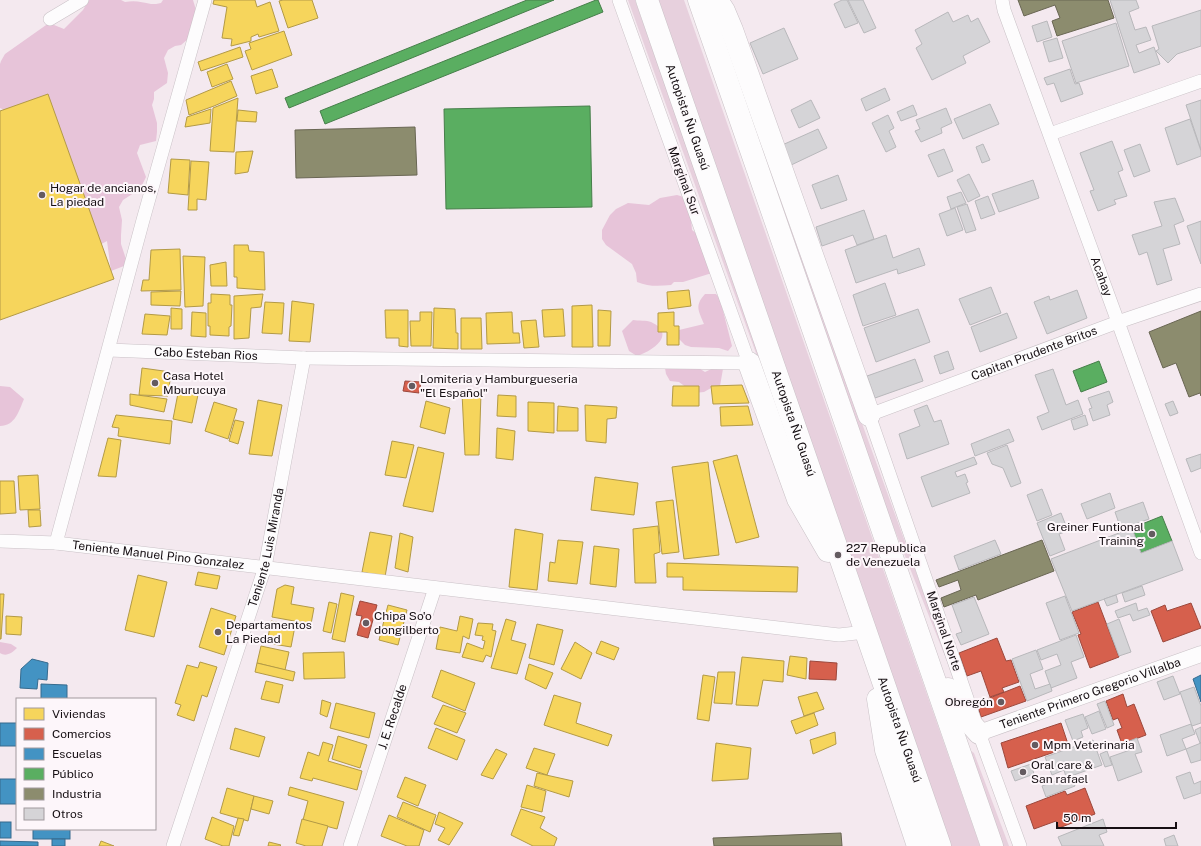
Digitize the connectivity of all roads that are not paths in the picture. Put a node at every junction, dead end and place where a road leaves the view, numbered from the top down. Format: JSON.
{"nodes":[{"id":1,"x":82,"y":0,"type":"edge"},
{"id":2,"x":205,"y":0,"type":"edge"},
{"id":3,"x":619,"y":0,"type":"edge"},
{"id":4,"x":647,"y":0,"type":"edge"},
{"id":5,"x":699,"y":0,"type":"edge"},
{"id":6,"x":717,"y":0,"type":"edge"},
{"id":7,"x":1002,"y":0,"type":"edge"},
{"id":8,"x":50,"y":19,"type":"dead end"},
{"id":9,"x":1201,"y":81,"type":"edge"},
{"id":10,"x":1050,"y":134,"type":"junction"},
{"id":11,"x":1201,"y":294,"type":"edge"},
{"id":12,"x":1118,"y":322,"type":"junction"},
{"id":13,"x":109,"y":350,"type":"junction"},
{"id":14,"x":304,"y":358,"type":"junction"},
{"id":15,"x":749,"y":362,"type":"junction"},
{"id":16,"x":869,"y":415,"type":"junction"},
{"id":17,"x":874,"y":509,"type":"junction"},
{"id":18,"x":0,"y":541,"type":"edge"},
{"id":19,"x":56,"y":543,"type":"junction"},
{"id":20,"x":1201,"y":553,"type":"edge"},
{"id":21,"x":265,"y":567,"type":"junction"},
{"id":22,"x":435,"y":588,"type":"junction"},
{"id":23,"x":850,"y":588,"type":"junction"},
{"id":24,"x":867,"y":636,"type":"junction"},
{"id":25,"x":1201,"y":654,"type":"edge"},
{"id":26,"x":979,"y":733,"type":"junction"},
{"id":27,"x":173,"y":846,"type":"edge"},
{"id":28,"x":350,"y":846,"type":"edge"},
{"id":29,"x":918,"y":846,"type":"edge"},
{"id":30,"x":940,"y":846,"type":"edge"},
{"id":31,"x":992,"y":846,"type":"edge"},
{"id":32,"x":1020,"y":846,"type":"edge"}],
"edges":[{"from":1,"to":8,"type":"street"},
{"from":2,"to":13,"type":"street"},
{"from":3,"to":15,"type":"street","name":"Marginal Sur"},
{"from":4,"to":23,"type":"highway","name":"Autopista Ñu Guasú"},
{"from":5,"to":17,"type":"highway"},
{"from":6,"to":16,"type":"highway"},
{"from":7,"to":10,"type":"street","name":"Acahay"},
{"from":9,"to":10,"type":"street"},
{"from":10,"to":12,"type":"street","name":"Acahay"},
{"from":11,"to":12,"type":"street","name":"Capitan Prudente Britos"},
{"from":12,"to":16,"type":"street","name":"Capitan Prudente Britos"},
{"from":12,"to":20,"type":"street","name":"Acahay"},
{"from":13,"to":14,"type":"street","name":"Cabo Esteban Rios"},
{"from":13,"to":19,"type":"street"},
{"from":14,"to":15,"type":"street","name":"Cabo Esteban Rios"},
{"from":14,"to":21,"type":"street","name":"Teniente Luis Miranda"},
{"from":15,"to":23,"type":"highway"},
{"from":16,"to":26,"type":"street","name":"Marginal Norte"},
{"from":17,"to":26,"type":"highway"},
{"from":17,"to":31,"type":"highway"},
{"from":18,"to":19,"type":"street","name":"Teniente Manuel Pino Gonzalez"},
{"from":19,"to":21,"type":"street","name":"Teniente Manuel Pino Gonzalez"},
{"from":21,"to":22,"type":"street","name":"Teniente Manuel Pino Gonzalez"},
{"from":21,"to":27,"type":"street","name":"Teniente Luis Miranda"},
{"from":22,"to":24,"type":"street","name":"Teniente Manuel Pino Gonzalez"},
{"from":22,"to":28,"type":"street","name":"J. E. Recalde"},
{"from":23,"to":24,"type":"highway","name":"Autopista Ñu Guasú"},
{"from":24,"to":29,"type":"highway"},
{"from":24,"to":30,"type":"highway","name":"Autopista Ñu Guasú"},
{"from":25,"to":26,"type":"street","name":"Teniente Primero Gregorio Villalba"},
{"from":26,"to":32,"type":"street","name":"Marginal Norte"}]}
